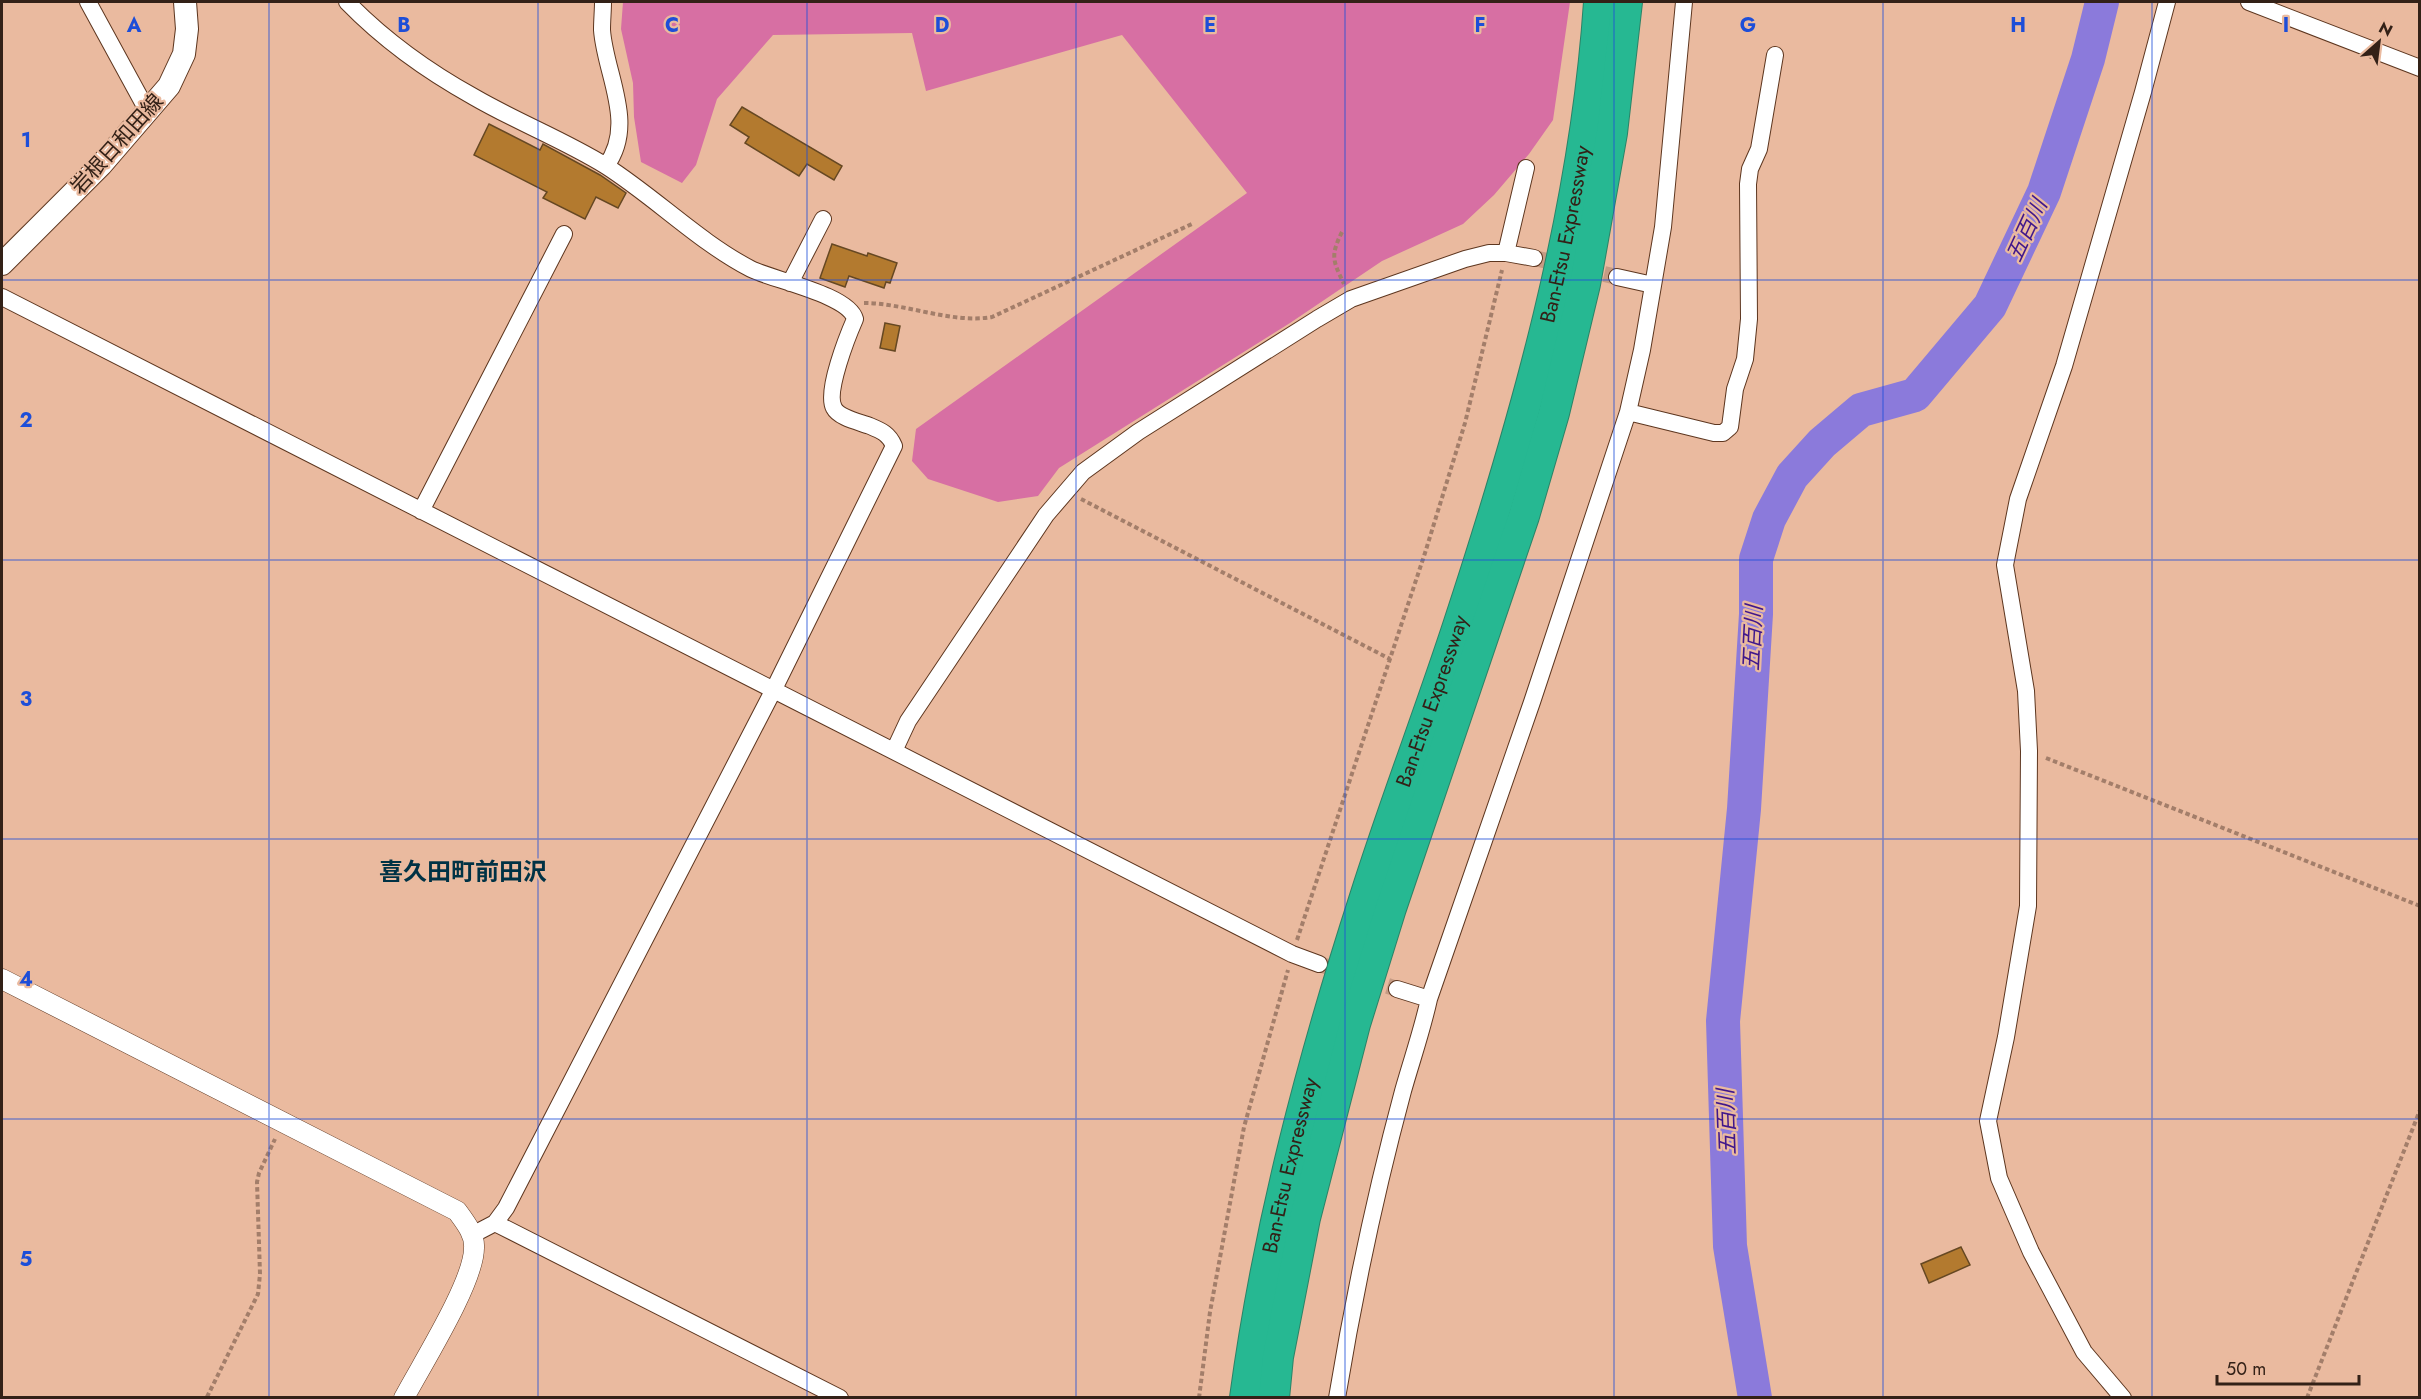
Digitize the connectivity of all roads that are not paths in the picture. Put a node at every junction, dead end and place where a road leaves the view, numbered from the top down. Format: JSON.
{"nodes":[{"id":1,"x":88,"y":2,"type":"edge"},
{"id":2,"x":185,"y":2,"type":"edge"},
{"id":3,"x":347,"y":2,"type":"edge"},
{"id":4,"x":603,"y":2,"type":"edge"},
{"id":5,"x":1599,"y":2,"type":"edge"},
{"id":6,"x":1627,"y":2,"type":"edge"},
{"id":7,"x":1684,"y":2,"type":"edge"},
{"id":8,"x":2167,"y":2,"type":"edge"},
{"id":9,"x":2249,"y":2,"type":"edge"},
{"id":10,"x":1775,"y":55,"type":"dead end"},
{"id":11,"x":2420,"y":68,"type":"edge"},
{"id":12,"x":148,"y":112,"type":"junction"},
{"id":13,"x":606,"y":166,"type":"junction"},
{"id":14,"x":1526,"y":168,"type":"dead end"},
{"id":15,"x":823,"y":219,"type":"dead end"},
{"id":16,"x":564,"y":234,"type":"dead end"},
{"id":17,"x":1506,"y":253,"type":"junction"},
{"id":18,"x":1534,"y":258,"type":"tunnel mouth"},
{"id":19,"x":2,"y":264,"type":"edge"},
{"id":20,"x":1617,"y":277,"type":"tunnel mouth"},
{"id":21,"x":790,"y":283,"type":"junction"},
{"id":22,"x":1653,"y":285,"type":"junction"},
{"id":23,"x":2,"y":297,"type":"edge"},
{"id":24,"x":1628,"y":412,"type":"junction"},
{"id":25,"x":421,"y":512,"type":"junction"},
{"id":26,"x":773,"y":691,"type":"junction"},
{"id":27,"x":894,"y":751,"type":"junction"},
{"id":28,"x":1319,"y":964,"type":"tunnel mouth"},
{"id":29,"x":2,"y":979,"type":"edge"},
{"id":30,"x":1397,"y":989,"type":"tunnel mouth"},
{"id":31,"x":1428,"y":999,"type":"junction"},
{"id":32,"x":495,"y":1223,"type":"junction"},
{"id":33,"x":472,"y":1235,"type":"junction"},
{"id":34,"x":404,"y":1398,"type":"edge"},
{"id":35,"x":840,"y":1398,"type":"edge"},
{"id":36,"x":1245,"y":1398,"type":"edge"},
{"id":37,"x":1274,"y":1398,"type":"edge"},
{"id":38,"x":1337,"y":1398,"type":"edge"},
{"id":39,"x":2123,"y":1398,"type":"edge"}],
"edges":[{"from":1,"to":12,"type":"street"},
{"from":2,"to":12,"type":"main road","name":"岩根日和田線"},
{"from":3,"to":13,"type":"street"},
{"from":4,"to":13,"type":"street"},
{"from":5,"to":36,"type":"highway","name":"Ban-Etsu Expressway"},
{"from":6,"to":37,"type":"highway","name":"Ban-Etsu Expressway"},
{"from":7,"to":22,"type":"street"},
{"from":8,"to":39,"type":"street"},
{"from":9,"to":11,"type":"street"},
{"from":10,"to":24,"type":"street"},
{"from":12,"to":19,"type":"main road","name":"岩根日和田線"},
{"from":13,"to":21,"type":"street"},
{"from":14,"to":17,"type":"street"},
{"from":15,"to":21,"type":"street"},
{"from":16,"to":25,"type":"street"},
{"from":17,"to":18,"type":"street"},
{"from":17,"to":27,"type":"street"},
{"from":20,"to":22,"type":"street"},
{"from":21,"to":26,"type":"street"},
{"from":22,"to":24,"type":"street"},
{"from":23,"to":25,"type":"street"},
{"from":24,"to":31,"type":"street"},
{"from":25,"to":26,"type":"street"},
{"from":26,"to":27,"type":"street"},
{"from":26,"to":32,"type":"street"},
{"from":27,"to":28,"type":"street"},
{"from":29,"to":33,"type":"street"},
{"from":30,"to":31,"type":"street"},
{"from":31,"to":38,"type":"street"},
{"from":32,"to":33,"type":"street"},
{"from":32,"to":35,"type":"street"},
{"from":33,"to":34,"type":"street"}]}
